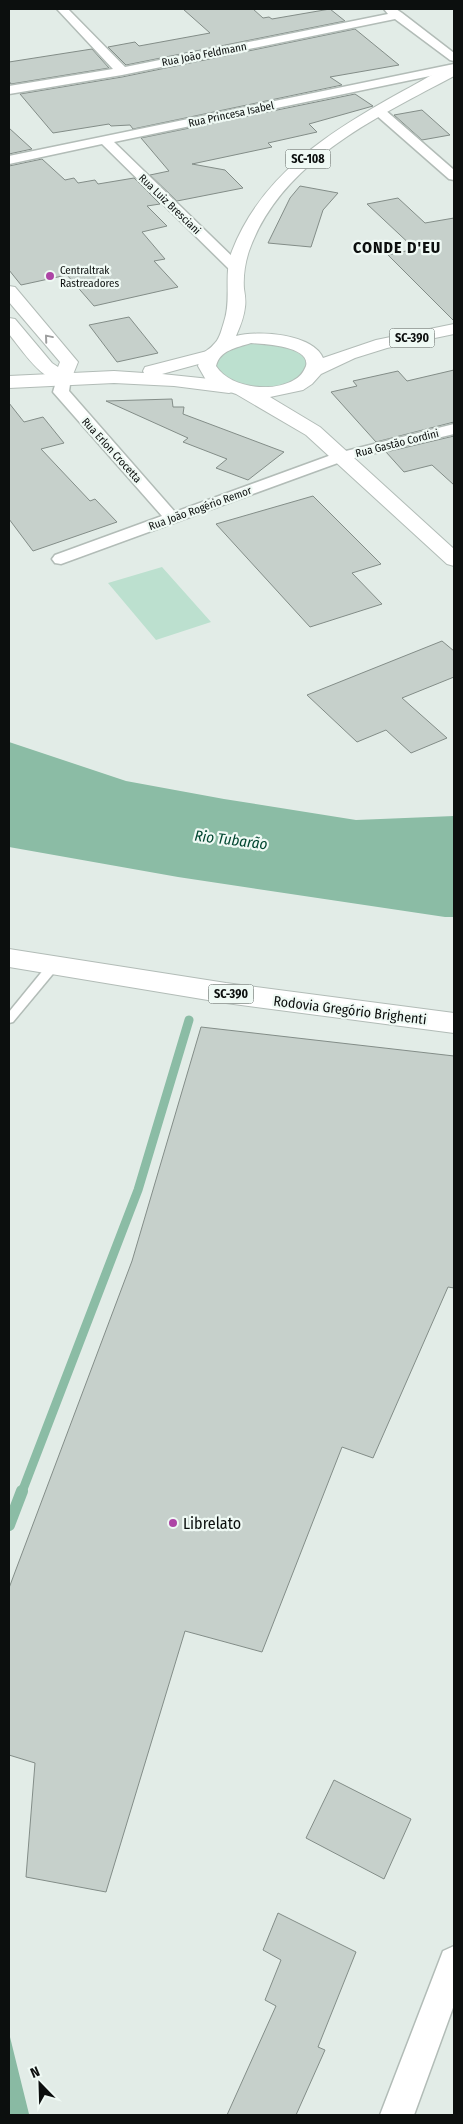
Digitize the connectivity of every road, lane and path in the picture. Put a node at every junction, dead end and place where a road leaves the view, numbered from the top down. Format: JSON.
{"nodes":[{"id":1,"x":62,"y":9,"type":"edge"},
{"id":2,"x":393,"y":12,"type":"edge"},
{"id":3,"x":454,"y":58,"type":"edge"},
{"id":4,"x":454,"y":69,"type":"edge"},
{"id":5,"x":122,"y":71,"type":"junction"},
{"id":6,"x":440,"y":78,"type":"junction"},
{"id":7,"x":9,"y":90,"type":"edge"},
{"id":8,"x":380,"y":112,"type":"junction"},
{"id":9,"x":108,"y":143,"type":"junction"},
{"id":10,"x":9,"y":160,"type":"edge"},
{"id":11,"x":9,"y":169,"type":"edge"},
{"id":12,"x":454,"y":176,"type":"edge"},
{"id":13,"x":236,"y":268,"type":"junction"},
{"id":14,"x":9,"y":291,"type":"edge"},
{"id":15,"x":237,"y":306,"type":"junction"},
{"id":16,"x":9,"y":323,"type":"edge"},
{"id":17,"x":454,"y":329,"type":"edge"},
{"id":18,"x":287,"y":341,"type":"junction"},
{"id":19,"x":370,"y":346,"type":"junction"},
{"id":20,"x":217,"y":350,"type":"junction"},
{"id":21,"x":312,"y":374,"type":"junction"},
{"id":22,"x":114,"y":377,"type":"junction"},
{"id":23,"x":63,"y":378,"type":"junction"},
{"id":24,"x":12,"y":380,"type":"edge"},
{"id":25,"x":236,"y":389,"type":"junction"},
{"id":26,"x":454,"y":429,"type":"edge"},
{"id":27,"x":313,"y":431,"type":"junction"},
{"id":28,"x":340,"y":457,"type":"junction"},
{"id":29,"x":172,"y":518,"type":"junction"},
{"id":30,"x":61,"y":559,"type":"dead end"},
{"id":31,"x":454,"y":560,"type":"edge"},
{"id":32,"x":9,"y":958,"type":"edge"},
{"id":33,"x":53,"y":966,"type":"junction"},
{"id":34,"x":9,"y":1019,"type":"edge"},
{"id":35,"x":454,"y":1023,"type":"edge"},
{"id":36,"x":454,"y":1962,"type":"edge"},
{"id":37,"x":398,"y":2114,"type":"edge"}],
"edges":[{"from":1,"to":5,"type":"street"},
{"from":2,"to":3,"type":"street"},
{"from":2,"to":5,"type":"street","name":"Rua João Feldmann"},
{"from":4,"to":6,"type":"main road","number":"SC-108"},
{"from":4,"to":9,"type":"street","name":"Rua Princesa Isabel"},
{"from":5,"to":7,"type":"street","name":"Rua João Feldmann"},
{"from":6,"to":8,"type":"main road","number":"SC-108"},
{"from":6,"to":9,"type":"street","name":"Rua Princesa Isabel"},
{"from":8,"to":12,"type":"street"},
{"from":8,"to":13,"type":"main road","number":"SC-108"},
{"from":9,"to":10,"type":"street","name":"Rua Princesa Isabel"},
{"from":9,"to":11,"type":"street","name":"Rua Princesa Isabel"},
{"from":9,"to":13,"type":"street","name":"Rua Luiz Bresciani"},
{"from":13,"to":15,"type":"main road","number":"SC-108"},
{"from":23,"to":14,"type":"main road","one_way":true},
{"from":15,"to":18,"type":"main road"},
{"from":15,"to":20,"type":"main road","number":"SC-108"},
{"from":16,"to":23,"type":"main road"},
{"from":17,"to":19,"type":"main road","number":"SC-390"},
{"from":18,"to":19,"type":"main road","number":"SC-390"},
{"from":18,"to":20,"type":"main road"},
{"from":18,"to":21,"type":"main road"},
{"from":19,"to":21,"type":"main road","number":"SC-390"},
{"from":20,"to":22,"type":"main road"},
{"from":20,"to":25,"type":"main road"},
{"from":21,"to":25,"type":"main road"},
{"from":21,"to":27,"type":"main road"},
{"from":22,"to":23,"type":"main road"},
{"from":22,"to":25,"type":"main road"},
{"from":23,"to":24,"type":"main road"},
{"from":23,"to":29,"type":"street","name":"Rua Erlon Crocetta"},
{"from":25,"to":27,"type":"main road"},
{"from":26,"to":28,"type":"street","name":"Rua Gastão Cordini"},
{"from":27,"to":28,"type":"main road"},
{"from":28,"to":29,"type":"street","name":"Rua João Rogério Remor"},
{"from":28,"to":31,"type":"main road"},
{"from":29,"to":30,"type":"street","name":"Rua João Rogério Remor"},
{"from":32,"to":33,"type":"main road","name":"Rodovia Gregório Brighenti","number":"SC-390"},
{"from":33,"to":34,"type":"lane"},
{"from":33,"to":35,"type":"main road","name":"Rodovia Gregório Brighenti","number":"SC-390"},
{"from":36,"to":37,"type":"street"}]}
